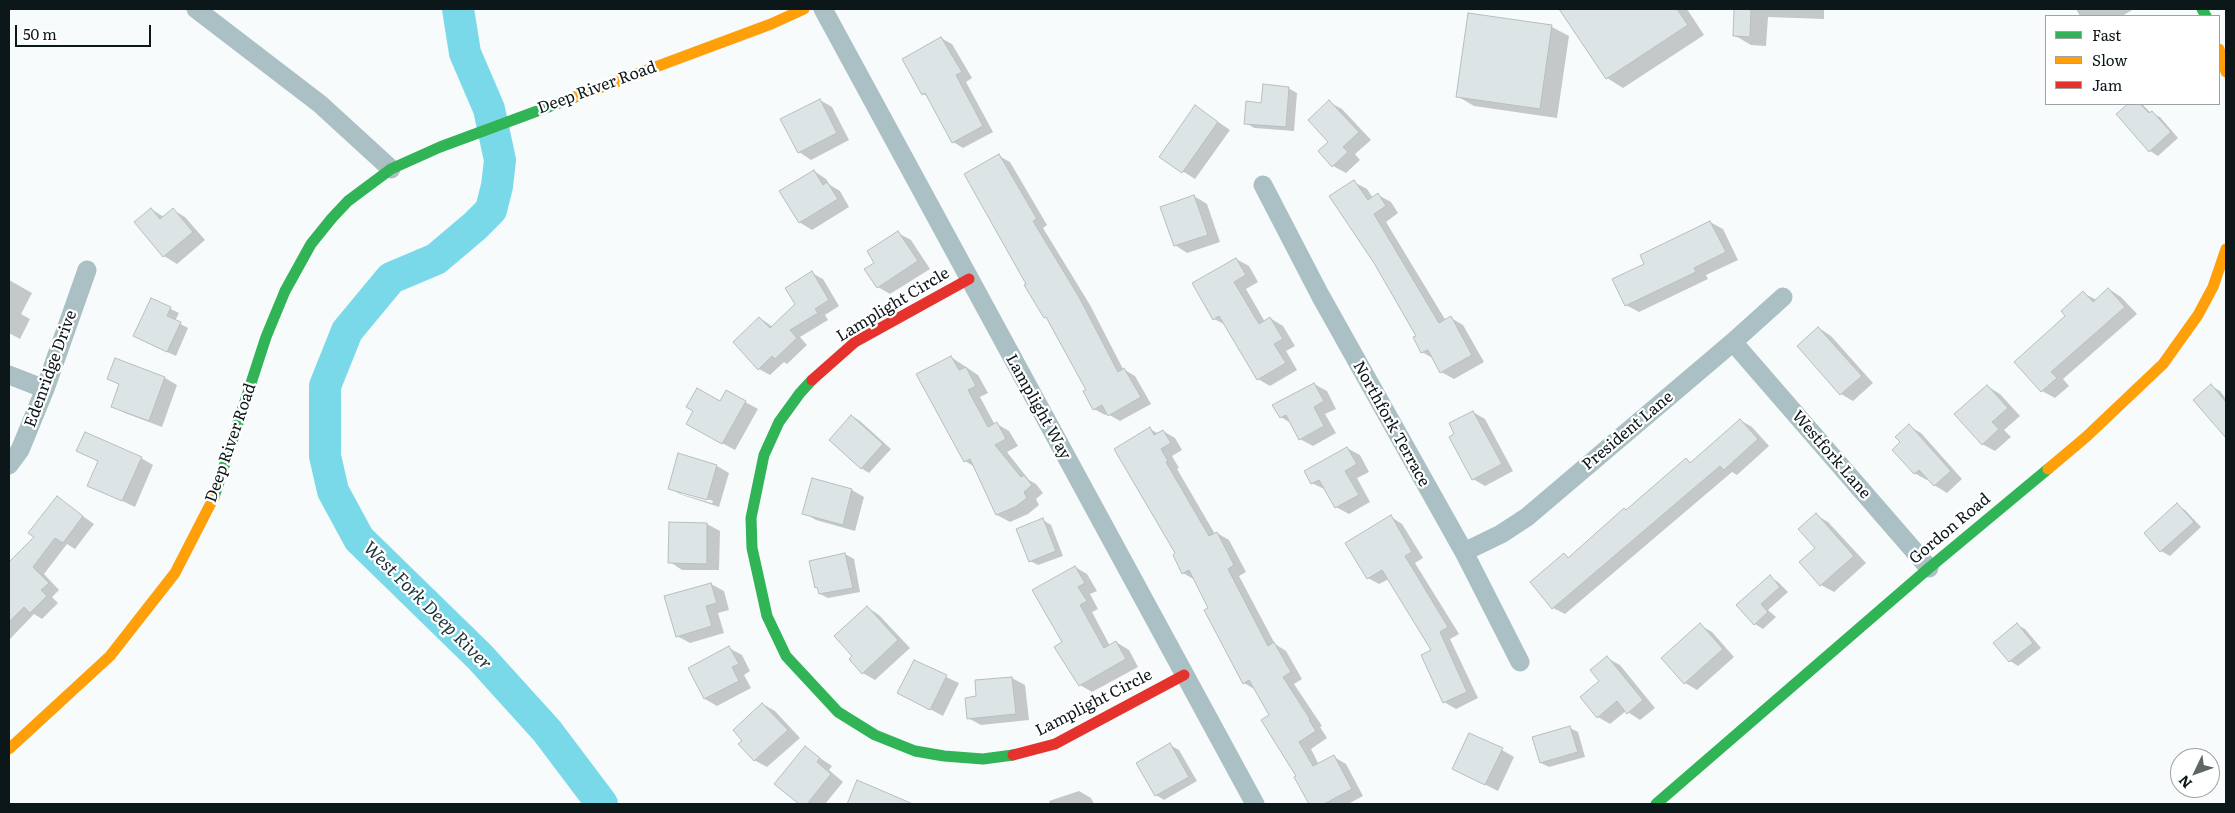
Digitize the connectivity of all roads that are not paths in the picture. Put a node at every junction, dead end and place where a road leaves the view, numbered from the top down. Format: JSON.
{"nodes":[{"id":1,"x":196,"y":9,"type":"edge"},
{"id":2,"x":804,"y":9,"type":"edge"},
{"id":3,"x":823,"y":9,"type":"edge"},
{"id":4,"x":2220,"y":52,"type":"edge"},
{"id":5,"x":2226,"y":72,"type":"edge"},
{"id":6,"x":391,"y":169,"type":"junction"},
{"id":7,"x":1263,"y":185,"type":"dead end"},
{"id":8,"x":2226,"y":249,"type":"edge"},
{"id":9,"x":86,"y":270,"type":"dead end"},
{"id":10,"x":968,"y":279,"type":"junction"},
{"id":11,"x":1783,"y":297,"type":"dead end"},
{"id":12,"x":1733,"y":342,"type":"junction"},
{"id":13,"x":9,"y":375,"type":"edge"},
{"id":14,"x":46,"y":389,"type":"junction"},
{"id":15,"x":9,"y":465,"type":"edge"},
{"id":16,"x":1464,"y":552,"type":"junction"},
{"id":17,"x":1929,"y":568,"type":"junction"},
{"id":18,"x":1520,"y":662,"type":"dead end"},
{"id":19,"x":1184,"y":674,"type":"junction"},
{"id":20,"x":9,"y":749,"type":"edge"},
{"id":21,"x":1255,"y":804,"type":"edge"},
{"id":22,"x":1656,"y":804,"type":"edge"}],
"edges":[{"from":1,"to":6,"type":"street"},
{"from":2,"to":6,"type":"street","name":"Deep River Road"},
{"from":3,"to":10,"type":"street","name":"Lamplight Way"},
{"from":4,"to":5,"type":"street"},
{"from":6,"to":20,"type":"street","name":"Deep River Road"},
{"from":7,"to":16,"type":"street","name":"Northfork Terrace"},
{"from":8,"to":17,"type":"street","name":"Gordon Road"},
{"from":9,"to":14,"type":"street","name":"Edenridge Drive"},
{"from":10,"to":19,"type":"street","name":"Lamplight Way"},
{"from":10,"to":19,"type":"street","name":"Lamplight Circle"},
{"from":11,"to":12,"type":"street","name":"President Lane"},
{"from":12,"to":16,"type":"street","name":"President Lane"},
{"from":12,"to":17,"type":"street","name":"Westfork Lane"},
{"from":13,"to":14,"type":"street"},
{"from":14,"to":15,"type":"street","name":"Edenridge Drive"},
{"from":16,"to":18,"type":"street","name":"Northfork Terrace"},
{"from":17,"to":22,"type":"street","name":"Gordon Road"},
{"from":19,"to":21,"type":"street","name":"Lamplight Way"}]}
